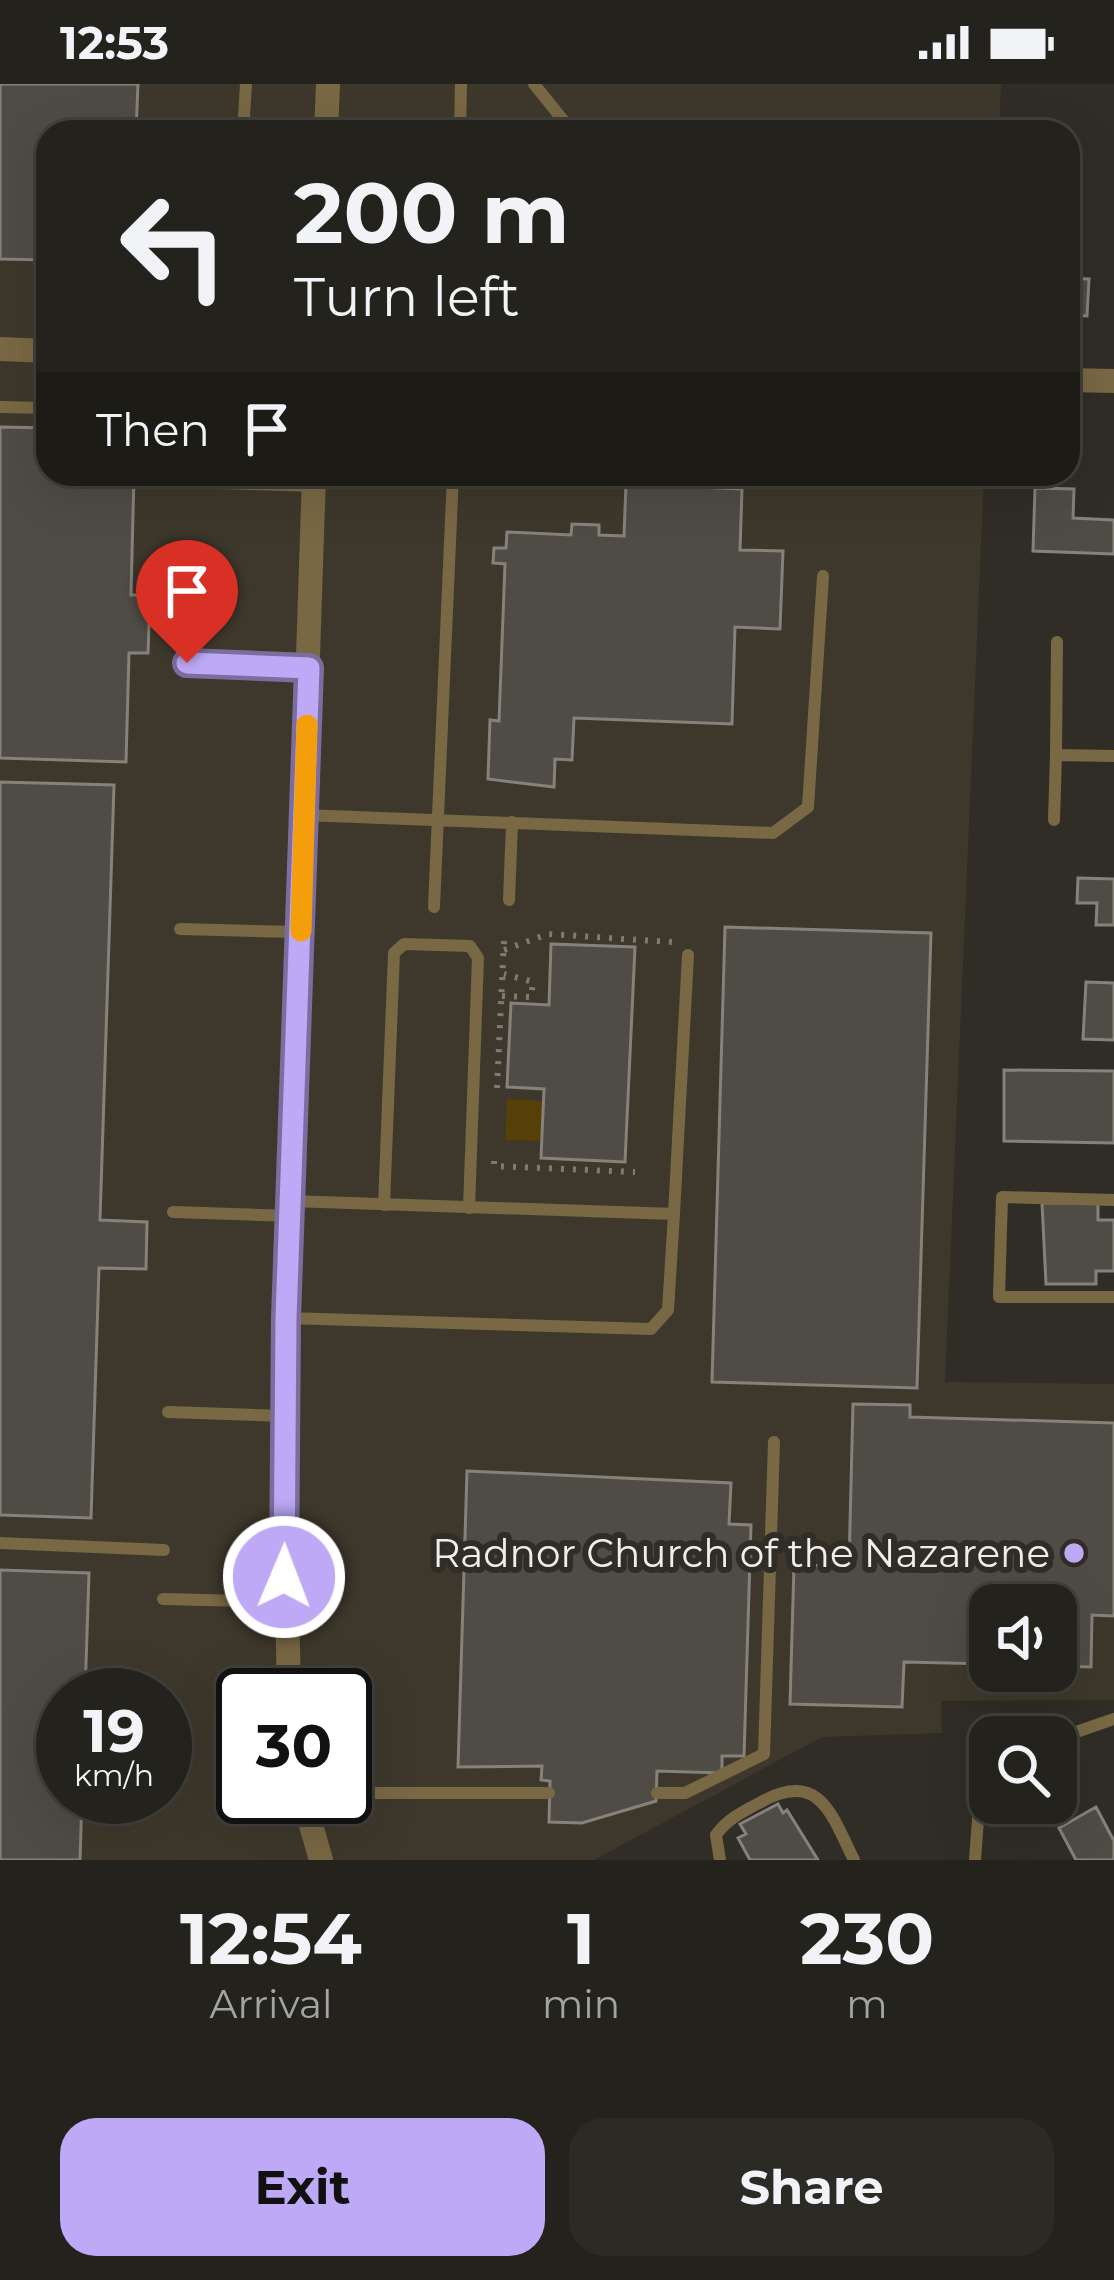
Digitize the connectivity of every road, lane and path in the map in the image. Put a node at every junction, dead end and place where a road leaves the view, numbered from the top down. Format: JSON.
{"nodes":[{"id":1,"x":246,"y":84,"type":"edge"},
{"id":2,"x":328,"y":84,"type":"edge"},
{"id":3,"x":461,"y":84,"type":"edge"},
{"id":4,"x":534,"y":84,"type":"edge"},
{"id":5,"x":244,"y":120,"type":"edge"},
{"id":6,"x":326,"y":120,"type":"edge"},
{"id":7,"x":460,"y":120,"type":"edge"},
{"id":8,"x":563,"y":120,"type":"edge"},
{"id":9,"x":0,"y":350,"type":"edge"},
{"id":10,"x":36,"y":351,"type":"edge"},
{"id":11,"x":1080,"y":380,"type":"edge"},
{"id":12,"x":1114,"y":381,"type":"edge"},
{"id":13,"x":0,"y":406,"type":"edge"},
{"id":14,"x":36,"y":408,"type":"edge"},
{"id":15,"x":314,"y":486,"type":"edge"},
{"id":16,"x":452,"y":486,"type":"edge"},
{"id":17,"x":824,"y":576,"type":"dead end"},
{"id":18,"x":1057,"y":642,"type":"dead end"},
{"id":19,"x":187,"y":663,"type":"dead end"},
{"id":20,"x":309,"y":668,"type":"junction"},
{"id":21,"x":1056,"y":755,"type":"junction"},
{"id":22,"x":1114,"y":756,"type":"edge"},
{"id":23,"x":304,"y":815,"type":"junction"},
{"id":24,"x":438,"y":819,"type":"junction"},
{"id":25,"x":1054,"y":820,"type":"dead end"},
{"id":26,"x":512,"y":822,"type":"junction"},
{"id":27,"x":509,"y":900,"type":"dead end"},
{"id":28,"x":434,"y":907,"type":"dead end"},
{"id":29,"x":180,"y":929,"type":"dead end"},
{"id":30,"x":301,"y":932,"type":"junction"},
{"id":31,"x":688,"y":955,"type":"joint"},
{"id":32,"x":503,"y":974,"type":"junction"},
{"id":33,"x":502,"y":996,"type":"junction"},
{"id":34,"x":497,"y":1099,"type":"dead end"},
{"id":35,"x":495,"y":1143,"type":"dead end"},
{"id":36,"x":635,"y":1172,"type":"dead end"},
{"id":37,"x":1114,"y":1201,"type":"edge"},
{"id":38,"x":384,"y":1204,"type":"junction"},
{"id":39,"x":289,"y":1208,"type":"junction"},
{"id":40,"x":469,"y":1208,"type":"junction"},
{"id":41,"x":173,"y":1212,"type":"dead end"},
{"id":42,"x":674,"y":1214,"type":"junction"},
{"id":43,"x":1114,"y":1297,"type":"edge"},
{"id":44,"x":286,"y":1318,"type":"junction"},
{"id":45,"x":168,"y":1412,"type":"dead end"},
{"id":46,"x":283,"y":1416,"type":"junction"},
{"id":47,"x":774,"y":1442,"type":"dead end"},
{"id":48,"x":0,"y":1543,"type":"edge"},
{"id":49,"x":164,"y":1550,"type":"dead end"},
{"id":50,"x":163,"y":1599,"type":"dead end"},
{"id":51,"x":284,"y":1602,"type":"junction"},
{"id":52,"x":288,"y":1668,"type":"edge"},
{"id":53,"x":1114,"y":1719,"type":"edge"},
{"id":54,"x":1077,"y":1732,"type":"edge"},
{"id":55,"x":372,"y":1793,"type":"edge"},
{"id":56,"x":550,"y":1793,"type":"dead end"},
{"id":57,"x":657,"y":1793,"type":"dead end"},
{"id":58,"x":311,"y":1824,"type":"edge"},
{"id":59,"x":978,"y":1824,"type":"edge"},
{"id":60,"x":321,"y":1860,"type":"edge"},
{"id":61,"x":720,"y":1860,"type":"edge"},
{"id":62,"x":854,"y":1860,"type":"edge"},
{"id":63,"x":975,"y":1860,"type":"edge"}],
"edges":[{"from":1,"to":5,"type":"lane"},
{"from":2,"to":6,"type":"street"},
{"from":3,"to":7,"type":"lane"},
{"from":4,"to":8,"type":"lane"},
{"from":9,"to":10,"type":"street"},
{"from":11,"to":12,"type":"street"},
{"from":13,"to":14,"type":"lane"},
{"from":15,"to":20,"type":"street"},
{"from":16,"to":24,"type":"lane"},
{"from":17,"to":26,"type":"lane"},
{"from":18,"to":21,"type":"lane"},
{"from":19,"to":20,"type":"lane"},
{"from":20,"to":23,"type":"street"},
{"from":21,"to":22,"type":"lane"},
{"from":21,"to":25,"type":"lane"},
{"from":23,"to":24,"type":"lane"},
{"from":23,"to":30,"type":"street"},
{"from":24,"to":26,"type":"lane"},
{"from":24,"to":28,"type":"lane"},
{"from":26,"to":27,"type":"lane"},
{"from":29,"to":30,"type":"lane"},
{"from":30,"to":39,"type":"street"},
{"from":31,"to":32,"type":"path"},
{"from":31,"to":42,"type":"lane"},
{"from":32,"to":33,"type":"path"},
{"from":32,"to":33,"type":"path"},
{"from":33,"to":34,"type":"path"},
{"from":35,"to":36,"type":"path"},
{"from":37,"to":43,"type":"lane"},
{"from":38,"to":39,"type":"lane"},
{"from":38,"to":40,"type":"lane"},
{"from":38,"to":40,"type":"lane"},
{"from":39,"to":41,"type":"lane"},
{"from":39,"to":44,"type":"street"},
{"from":40,"to":42,"type":"lane"},
{"from":42,"to":44,"type":"lane"},
{"from":44,"to":46,"type":"street"},
{"from":45,"to":46,"type":"lane"},
{"from":46,"to":51,"type":"street"},
{"from":47,"to":57,"type":"lane"},
{"from":48,"to":49,"type":"lane"},
{"from":50,"to":51,"type":"lane"},
{"from":51,"to":52,"type":"street"},
{"from":53,"to":54,"type":"lane"},
{"from":55,"to":56,"type":"lane"},
{"from":58,"to":60,"type":"street"},
{"from":59,"to":63,"type":"lane"},
{"from":61,"to":62,"type":"lane"}]}
